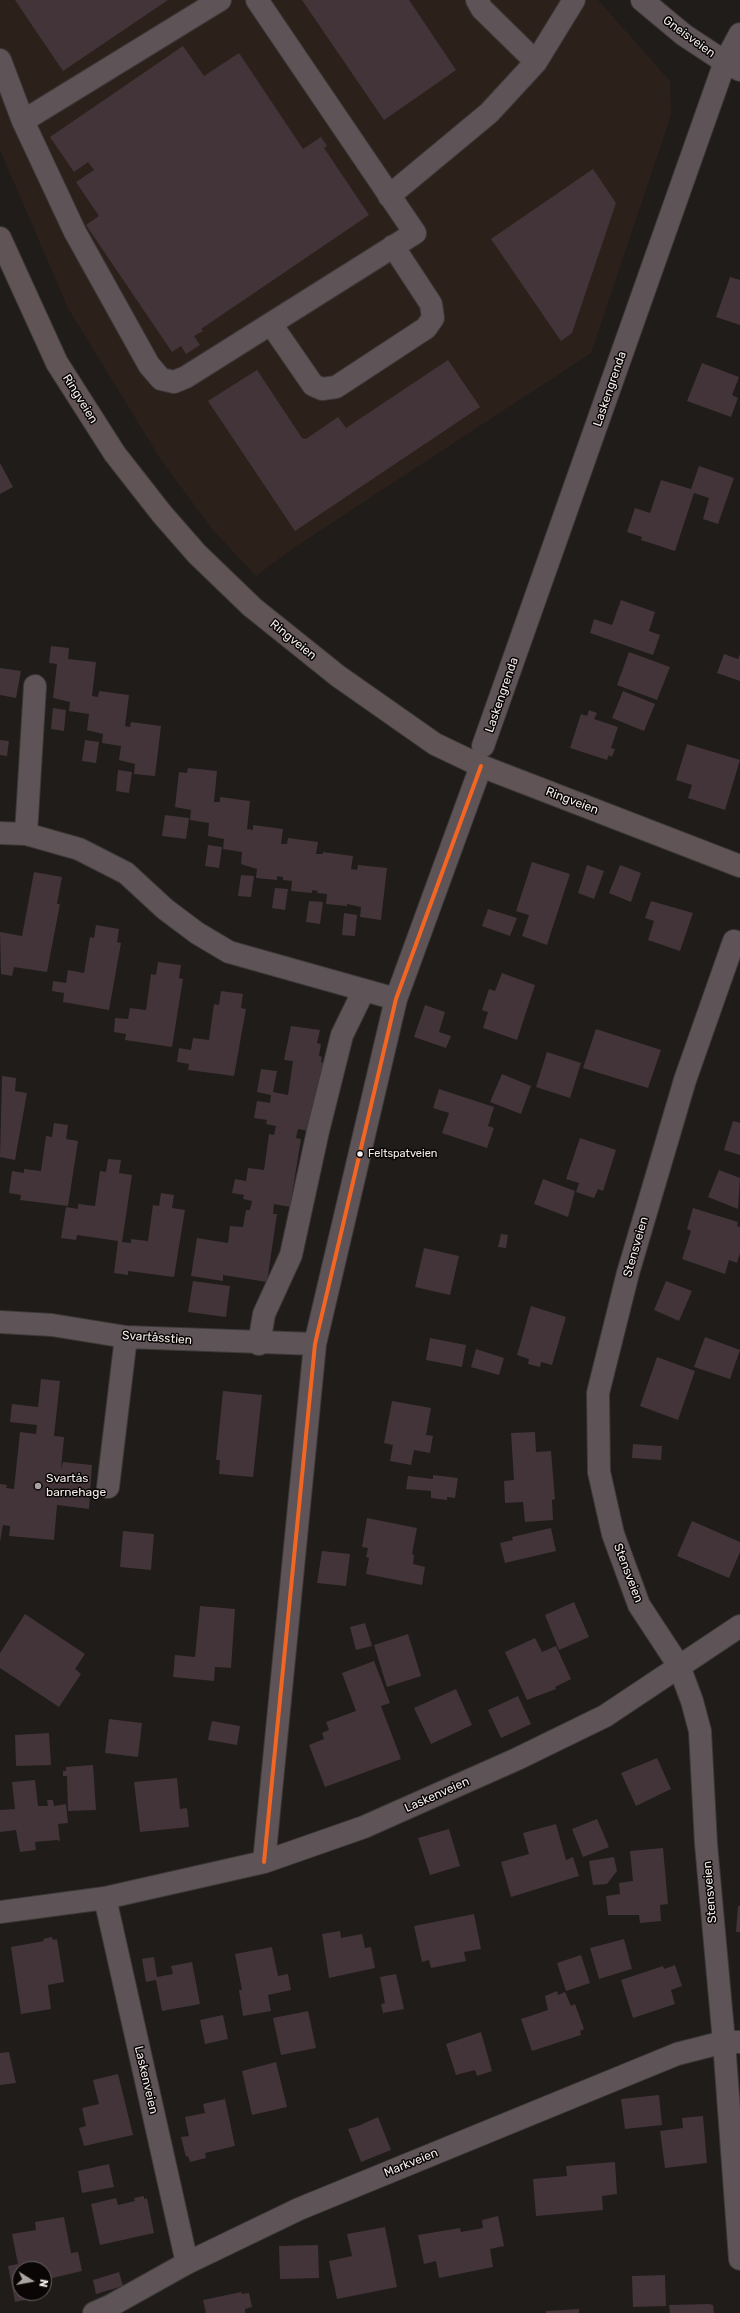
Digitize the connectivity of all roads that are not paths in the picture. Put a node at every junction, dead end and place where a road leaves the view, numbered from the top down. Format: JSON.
{"nodes":[{"id":1,"x":220,"y":0,"type":"edge"},
{"id":2,"x":257,"y":0,"type":"edge"},
{"id":3,"x":477,"y":0,"type":"edge"},
{"id":4,"x":574,"y":0,"type":"edge"},
{"id":5,"x":642,"y":0,"type":"edge"},
{"id":6,"x":740,"y":34,"type":"edge"},
{"id":7,"x":0,"y":60,"type":"edge"},
{"id":8,"x":536,"y":62,"type":"junction"},
{"id":9,"x":732,"y":66,"type":"edge"},
{"id":10,"x":23,"y":121,"type":"junction"},
{"id":11,"x":389,"y":196,"type":"junction"},
{"id":12,"x":0,"y":238,"type":"edge"},
{"id":13,"x":394,"y":246,"type":"junction"},
{"id":14,"x":271,"y":324,"type":"junction"},
{"id":15,"x":35,"y":686,"type":"dead end"},
{"id":16,"x":482,"y":756,"type":"junction"},
{"id":17,"x":0,"y":833,"type":"edge"},
{"id":18,"x":26,"y":834,"type":"junction"},
{"id":19,"x":740,"y":866,"type":"edge"},
{"id":20,"x":734,"y":941,"type":"dead end"},
{"id":21,"x":364,"y":990,"type":"junction"},
{"id":22,"x":396,"y":999,"type":"junction"},
{"id":23,"x":0,"y":1322,"type":"edge"},
{"id":24,"x":126,"y":1337,"type":"junction"},
{"id":25,"x":259,"y":1344,"type":"junction"},
{"id":26,"x":315,"y":1344,"type":"junction"},
{"id":27,"x":108,"y":1487,"type":"dead end"},
{"id":28,"x":740,"y":1626,"type":"edge"},
{"id":29,"x":679,"y":1666,"type":"junction"},
{"id":30,"x":264,"y":1862,"type":"junction"},
{"id":31,"x":105,"y":1898,"type":"junction"},
{"id":32,"x":0,"y":1912,"type":"edge"},
{"id":33,"x":732,"y":2042,"type":"edge"},
{"id":34,"x":738,"y":2186,"type":"edge"},
{"id":35,"x":740,"y":2259,"type":"edge"},
{"id":36,"x":187,"y":2263,"type":"junction"},
{"id":37,"x":94,"y":2313,"type":"edge"}],
"edges":[{"from":1,"to":10,"type":"street"},
{"from":2,"to":11,"type":"street"},
{"from":3,"to":8,"type":"street"},
{"from":4,"to":8,"type":"street"},
{"from":5,"to":9,"type":"street","name":"Gneisveien"},
{"from":6,"to":9,"type":"street","name":"Laskengrenda"},
{"from":7,"to":10,"type":"street"},
{"from":8,"to":11,"type":"street"},
{"from":9,"to":16,"type":"street","name":"Laskengrenda"},
{"from":10,"to":14,"type":"street"},
{"from":11,"to":13,"type":"street"},
{"from":12,"to":16,"type":"main road","name":"Ringveien"},
{"from":13,"to":14,"type":"street"},
{"from":13,"to":14,"type":"street"},
{"from":15,"to":18,"type":"street"},
{"from":16,"to":19,"type":"main road","name":"Ringveien"},
{"from":16,"to":22,"type":"street"},
{"from":17,"to":18,"type":"street"},
{"from":18,"to":21,"type":"street"},
{"from":20,"to":29,"type":"street","name":"Stensveien"},
{"from":21,"to":22,"type":"street"},
{"from":21,"to":25,"type":"street"},
{"from":22,"to":26,"type":"street"},
{"from":23,"to":24,"type":"street","name":"Svartåsstien"},
{"from":24,"to":25,"type":"street","name":"Svartåsstien"},
{"from":24,"to":27,"type":"street"},
{"from":25,"to":26,"type":"street","name":"Svartåsstien"},
{"from":26,"to":30,"type":"street"},
{"from":28,"to":29,"type":"street","name":"Laskenveien"},
{"from":29,"to":30,"type":"street","name":"Laskenveien"},
{"from":29,"to":33,"type":"street","name":"Stensveien"},
{"from":30,"to":31,"type":"street","name":"Laskenveien"},
{"from":31,"to":32,"type":"street","name":"Laskenveien"},
{"from":31,"to":36,"type":"street","name":"Laskenveien"},
{"from":33,"to":34,"type":"street","name":"Stensveien"},
{"from":33,"to":36,"type":"street","name":"Markveien"},
{"from":34,"to":35,"type":"street","name":"Stensveien"},
{"from":36,"to":37,"type":"street","name":"Markveien"}]}
